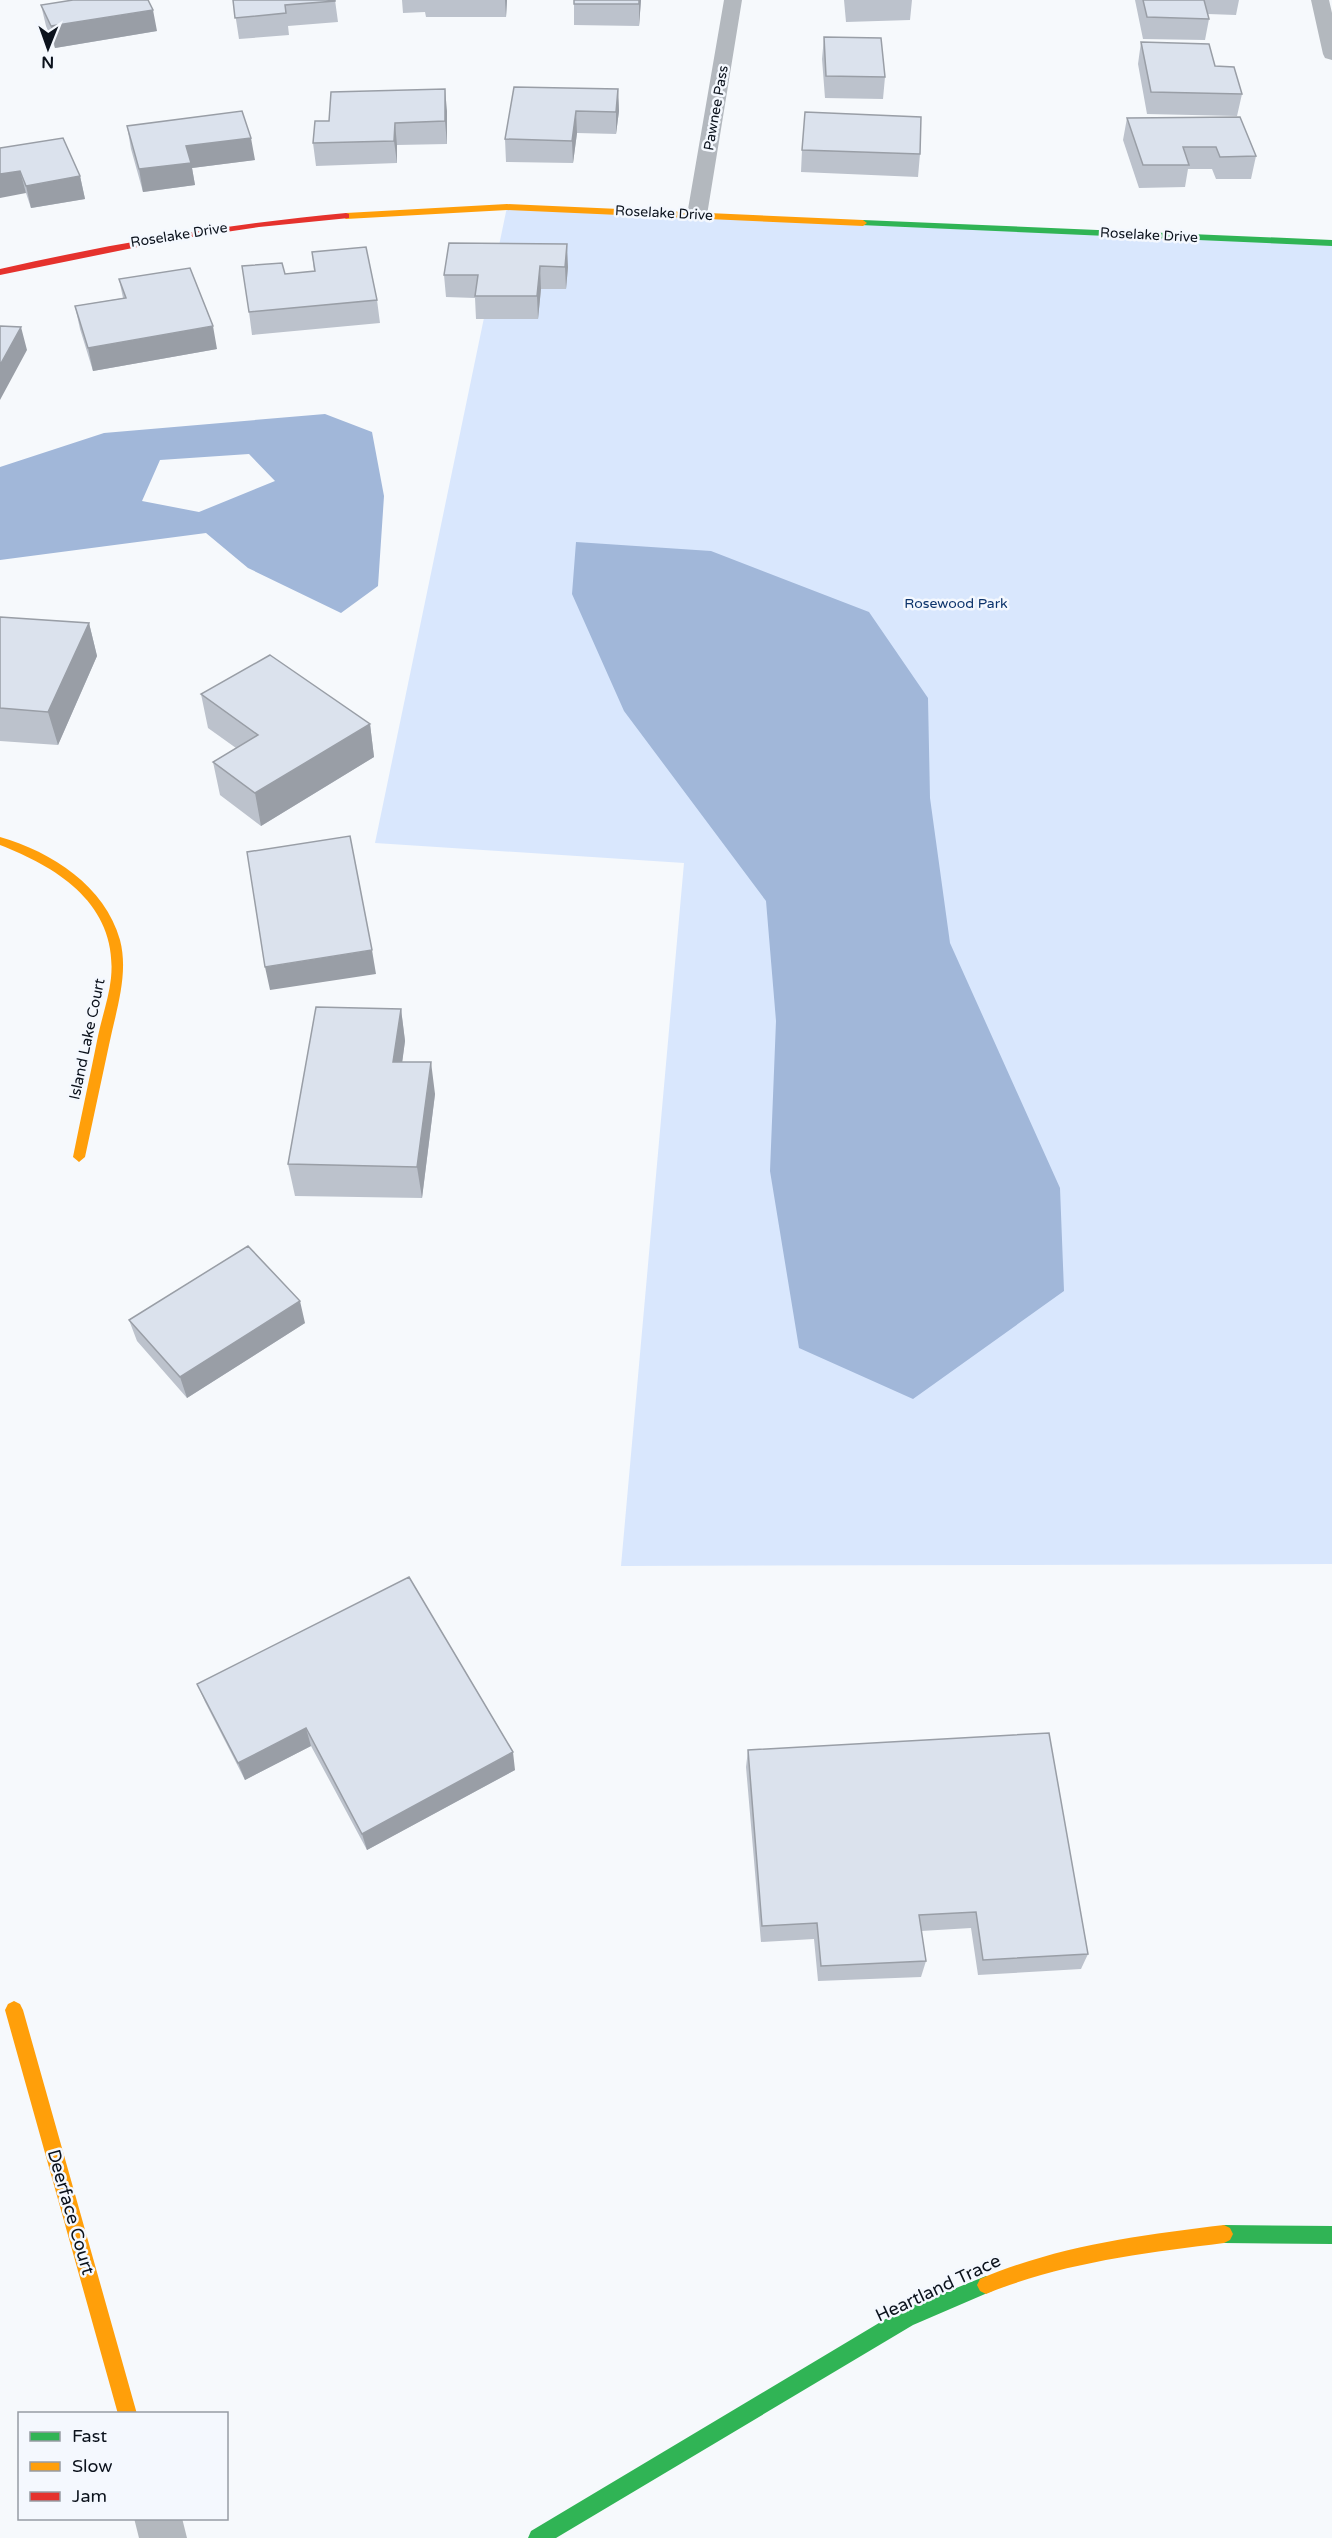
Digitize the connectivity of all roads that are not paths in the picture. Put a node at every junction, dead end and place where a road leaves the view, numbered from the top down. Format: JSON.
{"nodes":[{"id":1,"x":733,"y":0,"type":"edge"},
{"id":2,"x":1320,"y":0,"type":"edge"},
{"id":3,"x":1332,"y":54,"type":"edge"},
{"id":4,"x":697,"y":215,"type":"junction"},
{"id":5,"x":1332,"y":243,"type":"edge"},
{"id":6,"x":0,"y":272,"type":"edge"},
{"id":7,"x":0,"y":841,"type":"edge"},
{"id":8,"x":79,"y":1157,"type":"dead end"},
{"id":9,"x":14,"y":2010,"type":"dead end"},
{"id":10,"x":1332,"y":2235,"type":"edge"},
{"id":11,"x":127,"y":2412,"type":"edge"},
{"id":12,"x":158,"y":2520,"type":"edge"},
{"id":13,"x":163,"y":2538,"type":"edge"},
{"id":14,"x":538,"y":2538,"type":"edge"}],
"edges":[{"from":1,"to":4,"type":"street","name":"Pawnee Pass"},
{"from":2,"to":3,"type":"street"},
{"from":4,"to":5,"type":"street","name":"Roselake Drive"},
{"from":4,"to":6,"type":"street","name":"Roselake Drive"},
{"from":7,"to":8,"type":"street","name":"Island Lake Court"},
{"from":9,"to":11,"type":"street","name":"Deerface Court"},
{"from":10,"to":14,"type":"street","name":"Heartland Trace"},
{"from":12,"to":13,"type":"street"}]}
